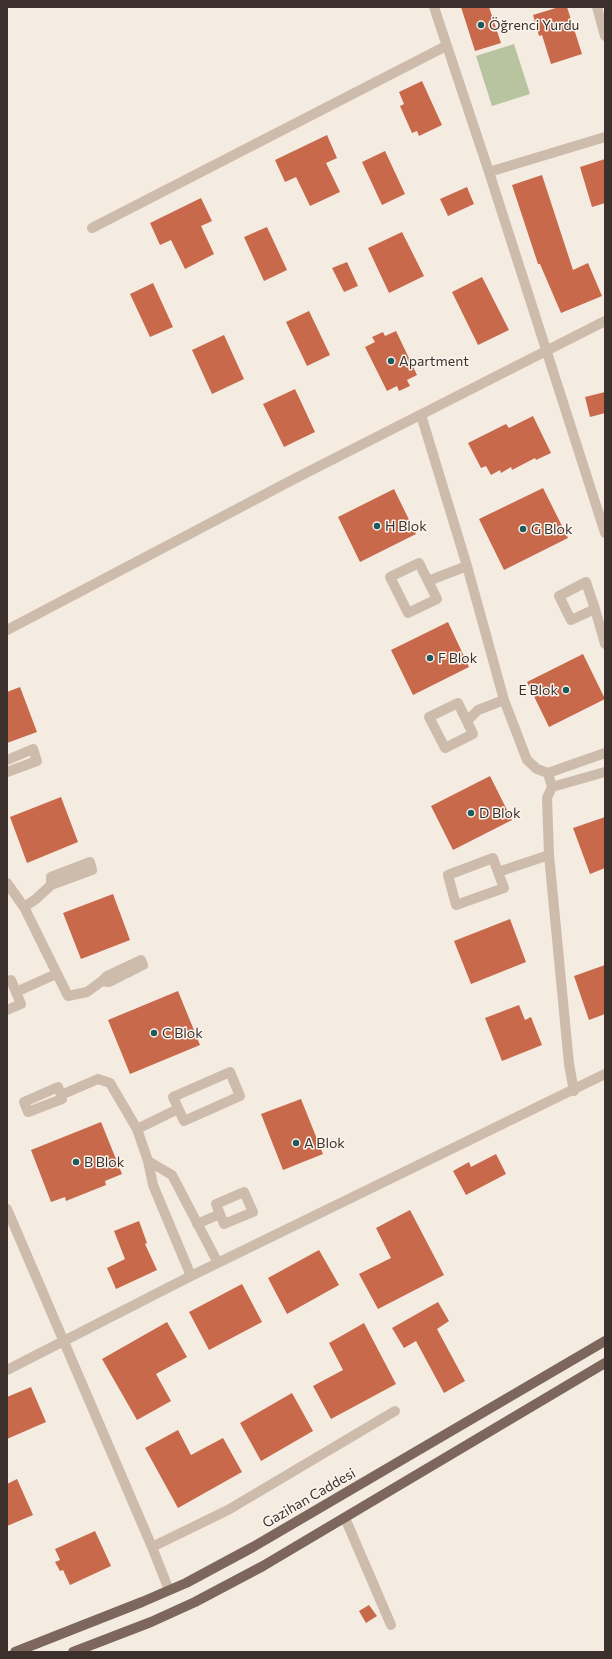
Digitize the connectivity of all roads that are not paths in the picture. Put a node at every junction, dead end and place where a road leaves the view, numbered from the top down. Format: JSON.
{"nodes":[{"id":1,"x":434,"y":7,"type":"edge"},
{"id":2,"x":597,"y":7,"type":"edge"},
{"id":3,"x":605,"y":36,"type":"edge"},
{"id":4,"x":446,"y":46,"type":"junction"},
{"id":5,"x":605,"y":137,"type":"edge"},
{"id":6,"x":489,"y":172,"type":"junction"},
{"id":7,"x":92,"y":228,"type":"dead end"},
{"id":8,"x":605,"y":321,"type":"edge"},
{"id":9,"x":547,"y":352,"type":"junction"},
{"id":10,"x":421,"y":415,"type":"junction"},
{"id":11,"x":605,"y":533,"type":"edge"},
{"id":12,"x":467,"y":566,"type":"junction"},
{"id":13,"x":428,"y":581,"type":"junction"},
{"id":14,"x":595,"y":609,"type":"dead end"},
{"id":15,"x":7,"y":630,"type":"edge"},
{"id":16,"x":605,"y":644,"type":"edge"},
{"id":17,"x":504,"y":700,"type":"junction"},
{"id":18,"x":467,"y":721,"type":"junction"},
{"id":19,"x":605,"y":753,"type":"edge"},
{"id":20,"x":7,"y":760,"type":"edge"},
{"id":21,"x":7,"y":772,"type":"edge"},
{"id":22,"x":605,"y":772,"type":"edge"},
{"id":23,"x":548,"y":773,"type":"junction"},
{"id":24,"x":552,"y":788,"type":"junction"},
{"id":25,"x":549,"y":855,"type":"junction"},
{"id":26,"x":498,"y":872,"type":"junction"},
{"id":27,"x":7,"y":883,"type":"edge"},
{"id":28,"x":51,"y":885,"type":"dead end"},
{"id":29,"x":24,"y":907,"type":"junction"},
{"id":30,"x":56,"y":974,"type":"junction"},
{"id":31,"x":102,"y":981,"type":"dead end"},
{"id":32,"x":7,"y":982,"type":"edge"},
{"id":33,"x":16,"y":992,"type":"junction"},
{"id":34,"x":7,"y":1010,"type":"edge"},
{"id":35,"x":605,"y":1074,"type":"edge"},
{"id":36,"x":574,"y":1091,"type":"junction"},
{"id":37,"x":61,"y":1095,"type":"dead end"},
{"id":38,"x":178,"y":1109,"type":"junction"},
{"id":39,"x":137,"y":1129,"type":"junction"},
{"id":40,"x":148,"y":1161,"type":"junction"},
{"id":41,"x":7,"y":1209,"type":"edge"},
{"id":42,"x":220,"y":1214,"type":"dead end"},
{"id":43,"x":10,"y":1224,"type":"edge"},
{"id":44,"x":197,"y":1224,"type":"junction"},
{"id":45,"x":218,"y":1263,"type":"junction"},
{"id":46,"x":192,"y":1276,"type":"junction"},
{"id":47,"x":605,"y":1341,"type":"edge"},
{"id":48,"x":65,"y":1342,"type":"junction"},
{"id":49,"x":605,"y":1363,"type":"edge"},
{"id":50,"x":7,"y":1370,"type":"edge"},
{"id":51,"x":395,"y":1411,"type":"dead end"},
{"id":52,"x":345,"y":1518,"type":"junction"},
{"id":53,"x":152,"y":1547,"type":"junction"},
{"id":54,"x":169,"y":1590,"type":"junction"},
{"id":55,"x":391,"y":1625,"type":"dead end"},
{"id":56,"x":15,"y":1652,"type":"edge"},
{"id":57,"x":73,"y":1652,"type":"edge"}],
"edges":[{"from":1,"to":4,"type":"street"},
{"from":2,"to":3,"type":"street"},
{"from":4,"to":6,"type":"street"},
{"from":4,"to":7,"type":"street"},
{"from":5,"to":6,"type":"street"},
{"from":6,"to":9,"type":"street"},
{"from":8,"to":9,"type":"street"},
{"from":9,"to":10,"type":"street"},
{"from":9,"to":11,"type":"street"},
{"from":10,"to":12,"type":"street"},
{"from":10,"to":15,"type":"street"},
{"from":12,"to":13,"type":"street"},
{"from":12,"to":17,"type":"street"},
{"from":13,"to":13,"type":"street"},
{"from":14,"to":16,"type":"street"},
{"from":17,"to":18,"type":"street"},
{"from":17,"to":23,"type":"street"},
{"from":18,"to":18,"type":"street"},
{"from":19,"to":23,"type":"street"},
{"from":20,"to":21,"type":"street"},
{"from":22,"to":24,"type":"street"},
{"from":23,"to":24,"type":"street"},
{"from":24,"to":25,"type":"street"},
{"from":25,"to":26,"type":"street"},
{"from":25,"to":36,"type":"street"},
{"from":26,"to":26,"type":"street"},
{"from":27,"to":29,"type":"street"},
{"from":28,"to":29,"type":"street"},
{"from":29,"to":30,"type":"street"},
{"from":30,"to":31,"type":"street"},
{"from":30,"to":33,"type":"street"},
{"from":32,"to":33,"type":"street"},
{"from":33,"to":34,"type":"street"},
{"from":35,"to":36,"type":"street"},
{"from":36,"to":45,"type":"street"},
{"from":37,"to":39,"type":"street"},
{"from":38,"to":38,"type":"street"},
{"from":38,"to":39,"type":"street"},
{"from":39,"to":40,"type":"street"},
{"from":40,"to":44,"type":"street"},
{"from":40,"to":46,"type":"street"},
{"from":41,"to":43,"type":"street"},
{"from":42,"to":44,"type":"street"},
{"from":43,"to":48,"type":"street"},
{"from":44,"to":45,"type":"street"},
{"from":45,"to":46,"type":"street"},
{"from":46,"to":48,"type":"street"},
{"from":47,"to":54,"type":"main road","name":"Gazihan Caddesi"},
{"from":48,"to":50,"type":"street"},
{"from":48,"to":53,"type":"street"},
{"from":49,"to":52,"type":"main road"},
{"from":51,"to":53,"type":"street"},
{"from":52,"to":55,"type":"street"},
{"from":52,"to":57,"type":"main road"},
{"from":53,"to":54,"type":"street"},
{"from":54,"to":56,"type":"main road","name":"Gazihan Caddesi"}]}
